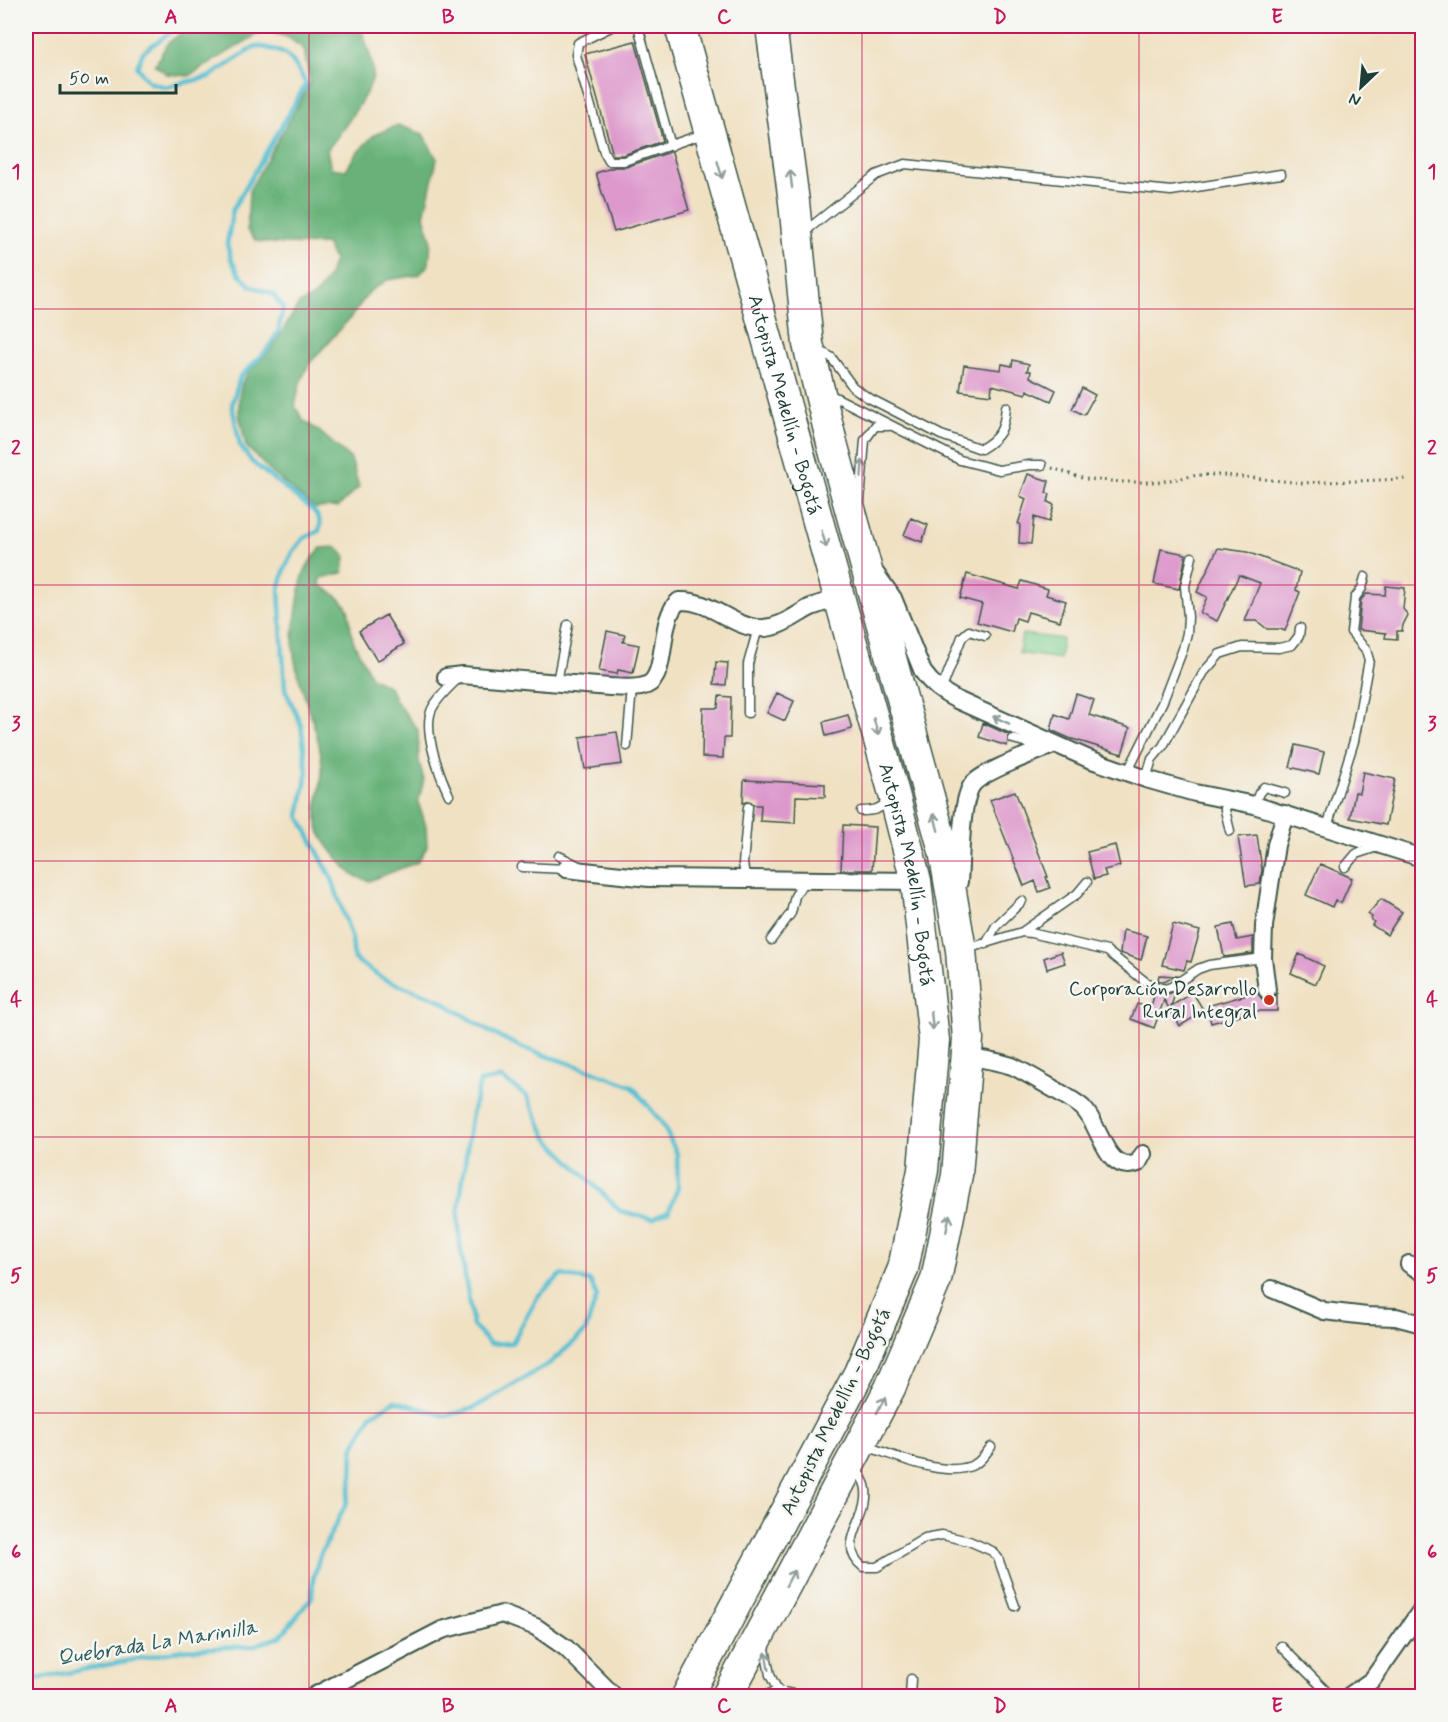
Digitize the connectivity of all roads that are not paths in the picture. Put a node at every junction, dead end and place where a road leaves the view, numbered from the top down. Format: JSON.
{"nodes":[{"id":1,"x":613,"y":26,"type":"edge"},
{"id":2,"x":638,"y":26,"type":"edge"},
{"id":3,"x":680,"y":26,"type":"edge"},
{"id":4,"x":692,"y":26,"type":"edge"},
{"id":5,"x":771,"y":35,"type":"edge"},
{"id":6,"x":700,"y":97,"type":"junction"},
{"id":7,"x":710,"y":132,"type":"junction"},
{"id":8,"x":671,"y":146,"type":"junction"},
{"id":9,"x":1281,"y":174,"type":"dead end"},
{"id":10,"x":798,"y":237,"type":"junction"},
{"id":11,"x":808,"y":344,"type":"junction"},
{"id":12,"x":818,"y":389,"type":"junction"},
{"id":13,"x":1006,"y":407,"type":"dead end"},
{"id":14,"x":892,"y":426,"type":"junction"},
{"id":15,"x":1042,"y":465,"type":"road end"},
{"id":16,"x":856,"y":527,"type":"junction"},
{"id":17,"x":1192,"y":557,"type":"dead end"},
{"id":18,"x":864,"y":558,"type":"junction"},
{"id":19,"x":1365,"y":578,"type":"dead end"},
{"id":20,"x":840,"y":597,"type":"junction"},
{"id":21,"x":568,"y":625,"type":"dead end"},
{"id":22,"x":758,"y":628,"type":"junction"},
{"id":23,"x":1300,"y":628,"type":"dead end"},
{"id":24,"x":985,"y":636,"type":"dead end"},
{"id":25,"x":454,"y":676,"type":"joint"},
{"id":26,"x":557,"y":682,"type":"junction"},
{"id":27,"x":632,"y":688,"type":"junction"},
{"id":28,"x":941,"y":691,"type":"junction"},
{"id":29,"x":748,"y":713,"type":"dead end"},
{"id":30,"x":1013,"y":739,"type":"dead end"},
{"id":31,"x":627,"y":746,"type":"dead end"},
{"id":32,"x":1047,"y":747,"type":"junction"},
{"id":33,"x":1127,"y":773,"type":"junction"},
{"id":34,"x":1146,"y":779,"type":"junction"},
{"id":35,"x":1285,"y":793,"type":"dead end"},
{"id":36,"x":894,"y":794,"type":"junction"},
{"id":37,"x":449,"y":795,"type":"dead end"},
{"id":38,"x":1225,"y":799,"type":"junction"},
{"id":39,"x":1254,"y":805,"type":"junction"},
{"id":40,"x":748,"y":807,"type":"dead end"},
{"id":41,"x":861,"y":811,"type":"dead end"},
{"id":42,"x":1285,"y":814,"type":"junction"},
{"id":43,"x":1326,"y":827,"type":"junction"},
{"id":44,"x":1230,"y":831,"type":"dead end"},
{"id":45,"x":1381,"y":845,"type":"junction"},
{"id":46,"x":1422,"y":858,"type":"edge"},
{"id":47,"x":569,"y":866,"type":"joint"},
{"id":48,"x":522,"y":867,"type":"dead end"},
{"id":49,"x":1345,"y":867,"type":"dead end"},
{"id":50,"x":747,"y":880,"type":"junction"},
{"id":51,"x":805,"y":880,"type":"junction"},
{"id":52,"x":916,"y":881,"type":"junction"},
{"id":53,"x":1087,"y":882,"type":"dead end"},
{"id":54,"x":1022,"y":901,"type":"dead end"},
{"id":55,"x":956,"y":910,"type":"junction"},
{"id":56,"x":1022,"y":932,"type":"junction"},
{"id":57,"x":771,"y":940,"type":"dead end"},
{"id":58,"x":974,"y":947,"type":"junction"},
{"id":59,"x":1263,"y":958,"type":"junction"},
{"id":60,"x":1267,"y":990,"type":"dead end"},
{"id":61,"x":967,"y":1056,"type":"junction"},
{"id":62,"x":1143,"y":1154,"type":"dead end"},
{"id":63,"x":1272,"y":1289,"type":"dead end"},
{"id":64,"x":1422,"y":1324,"type":"edge"},
{"id":65,"x":991,"y":1447,"type":"dead end"},
{"id":66,"x":856,"y":1453,"type":"junction"},
{"id":67,"x":1015,"y":1606,"type":"dead end"},
{"id":68,"x":1422,"y":1609,"type":"edge"},
{"id":69,"x":762,"y":1629,"type":"junction"},
{"id":70,"x":1281,"y":1646,"type":"dead end"},
{"id":71,"x":911,"y":1679,"type":"dead end"},
{"id":72,"x":778,"y":1691,"type":"junction"},
{"id":73,"x":314,"y":1696,"type":"edge"},
{"id":74,"x":614,"y":1696,"type":"edge"},
{"id":75,"x":687,"y":1696,"type":"edge"},
{"id":76,"x":727,"y":1696,"type":"edge"},
{"id":77,"x":762,"y":1696,"type":"edge"},
{"id":78,"x":802,"y":1696,"type":"edge"},
{"id":79,"x":910,"y":1696,"type":"edge"},
{"id":80,"x":1331,"y":1696,"type":"edge"},
{"id":81,"x":1349,"y":1696,"type":"edge"}],
"edges":[{"from":1,"to":8,"type":"lane"},
{"from":2,"to":8,"type":"lane"},
{"from":3,"to":6,"type":"highway","name":"Autopista Medellín - Bogotá"},
{"from":4,"to":6,"type":"highway"},
{"from":10,"to":5,"type":"highway","name":"Autopista Medellín - Bogotá","one_way":true},
{"from":6,"to":7,"type":"highway","name":"Autopista Medellín - Bogotá"},
{"from":7,"to":8,"type":"lane"},
{"from":7,"to":20,"type":"highway","name":"Autopista Medellín - Bogotá","one_way":true},
{"from":9,"to":10,"type":"lane"},
{"from":10,"to":11,"type":"highway","name":"Autopista Medellín - Bogotá"},
{"from":11,"to":12,"type":"highway","name":"Autopista Medellín - Bogotá"},
{"from":11,"to":13,"type":"lane"},
{"from":12,"to":14,"type":"lane"},
{"from":12,"to":16,"type":"highway","name":"Autopista Medellín - Bogotá"},
{"from":14,"to":15,"type":"lane"},
{"from":16,"to":14,"type":"lane","one_way":true},
{"from":16,"to":18,"type":"highway","name":"Autopista Medellín - Bogotá"},
{"from":17,"to":33,"type":"lane"},
{"from":18,"to":28,"type":"street"},
{"from":55,"to":18,"type":"highway","name":"Autopista Medellín - Bogotá","one_way":true},
{"from":19,"to":43,"type":"lane"},
{"from":20,"to":22,"type":"street"},
{"from":20,"to":36,"type":"highway","name":"Autopista Medellín - Bogotá","one_way":true},
{"from":21,"to":26,"type":"lane"},
{"from":22,"to":27,"type":"street"},
{"from":22,"to":29,"type":"lane"},
{"from":23,"to":34,"type":"lane"},
{"from":24,"to":28,"type":"lane"},
{"from":25,"to":26,"type":"street"},
{"from":25,"to":37,"type":"lane"},
{"from":26,"to":27,"type":"street"},
{"from":27,"to":31,"type":"lane"},
{"from":32,"to":28,"type":"street","one_way":true},
{"from":30,"to":32,"type":"lane"},
{"from":32,"to":33,"type":"street"},
{"from":32,"to":55,"type":"street"},
{"from":33,"to":34,"type":"street"},
{"from":34,"to":38,"type":"street"},
{"from":35,"to":39,"type":"lane"},
{"from":36,"to":41,"type":"lane"},
{"from":36,"to":52,"type":"highway","name":"Autopista Medellín - Bogotá"},
{"from":38,"to":39,"type":"street"},
{"from":38,"to":44,"type":"lane"},
{"from":39,"to":42,"type":"street"},
{"from":40,"to":50,"type":"lane"},
{"from":42,"to":43,"type":"street"},
{"from":42,"to":59,"type":"street"},
{"from":43,"to":45,"type":"street"},
{"from":45,"to":46,"type":"street"},
{"from":45,"to":49,"type":"lane"},
{"from":47,"to":48,"type":"lane"},
{"from":47,"to":50,"type":"street"},
{"from":50,"to":51,"type":"street"},
{"from":51,"to":52,"type":"street"},
{"from":51,"to":57,"type":"lane"},
{"from":52,"to":75,"type":"highway","name":"Autopista Medellín - Bogotá","one_way":true},
{"from":53,"to":56,"type":"lane"},
{"from":54,"to":58,"type":"lane"},
{"from":55,"to":58,"type":"highway","name":"Autopista Medellín - Bogotá"},
{"from":56,"to":58,"type":"lane"},
{"from":56,"to":59,"type":"lane"},
{"from":58,"to":61,"type":"highway","name":"Autopista Medellín - Bogotá"},
{"from":59,"to":60,"type":"street"},
{"from":61,"to":62,"type":"street"},
{"from":66,"to":61,"type":"highway","name":"Autopista Medellín - Bogotá","one_way":true},
{"from":63,"to":64,"type":"street"},
{"from":65,"to":66,"type":"lane"},
{"from":66,"to":67,"type":"lane"},
{"from":69,"to":66,"type":"highway","name":"Autopista Medellín - Bogotá","one_way":true},
{"from":68,"to":81,"type":"street"},
{"from":72,"to":69,"type":"lane","one_way":true},
{"from":69,"to":76,"type":"highway","name":"Autopista Medellín - Bogotá"},
{"from":70,"to":80,"type":"lane"},
{"from":71,"to":79,"type":"lane"},
{"from":72,"to":77,"type":"lane"},
{"from":72,"to":78,"type":"lane"},
{"from":73,"to":74,"type":"street"}]}
